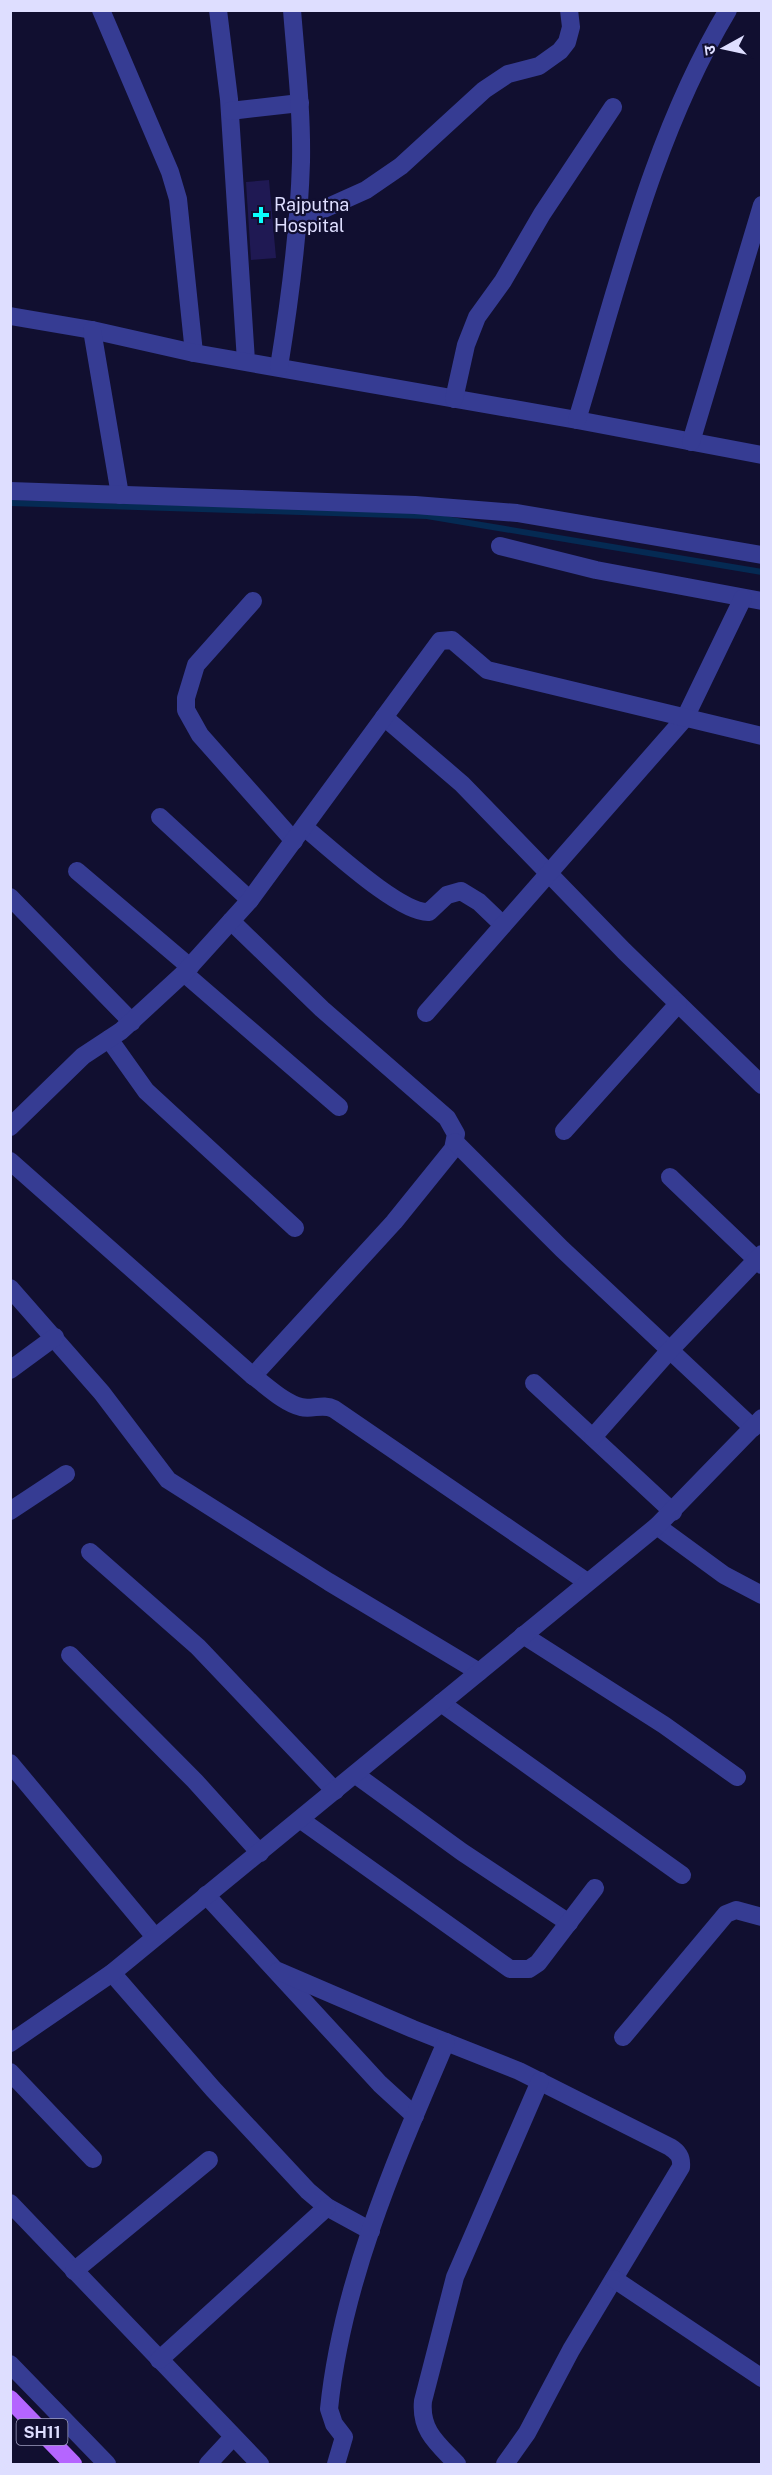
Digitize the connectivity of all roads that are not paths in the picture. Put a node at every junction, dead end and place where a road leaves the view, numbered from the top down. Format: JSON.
{"nodes":[{"id":1,"x":101,"y":10,"type":"edge"},
{"id":2,"x":218,"y":10,"type":"edge"},
{"id":3,"x":292,"y":10,"type":"edge"},
{"id":4,"x":569,"y":10,"type":"edge"},
{"id":5,"x":728,"y":10,"type":"edge"},
{"id":6,"x":300,"y":103,"type":"junction"},
{"id":7,"x":613,"y":107,"type":"dead end"},
{"id":8,"x":230,"y":111,"type":"junction"},
{"id":9,"x":762,"y":206,"type":"edge"},
{"id":10,"x":297,"y":221,"type":"junction"},
{"id":11,"x":10,"y":316,"type":"edge"},
{"id":12,"x":92,"y":330,"type":"junction"},
{"id":13,"x":194,"y":353,"type":"junction"},
{"id":14,"x":246,"y":361,"type":"junction"},
{"id":15,"x":279,"y":367,"type":"junction"},
{"id":16,"x":454,"y":399,"type":"junction"},
{"id":17,"x":578,"y":420,"type":"junction"},
{"id":18,"x":691,"y":442,"type":"junction"},
{"id":19,"x":762,"y":455,"type":"edge"},
{"id":20,"x":10,"y":491,"type":"edge"},
{"id":21,"x":120,"y":495,"type":"junction"},
{"id":22,"x":500,"y":546,"type":"dead end"},
{"id":23,"x":762,"y":555,"type":"edge"},
{"id":24,"x":743,"y":598,"type":"junction"},
{"id":25,"x":253,"y":601,"type":"dead end"},
{"id":26,"x":762,"y":601,"type":"edge"},
{"id":27,"x":384,"y":717,"type":"junction"},
{"id":28,"x":685,"y":718,"type":"junction"},
{"id":29,"x":762,"y":736,"type":"edge"},
{"id":30,"x":160,"y":817,"type":"dead end"},
{"id":31,"x":299,"y":834,"type":"junction"},
{"id":32,"x":77,"y":871,"type":"dead end"},
{"id":33,"x":549,"y":872,"type":"junction"},
{"id":34,"x":10,"y":897,"type":"edge"},
{"id":35,"x":250,"y":900,"type":"junction"},
{"id":36,"x":231,"y":921,"type":"junction"},
{"id":37,"x":503,"y":924,"type":"junction"},
{"id":38,"x":187,"y":970,"type":"junction"},
{"id":39,"x":678,"y":1004,"type":"junction"},
{"id":40,"x":426,"y":1013,"type":"dead end"},
{"id":41,"x":132,"y":1022,"type":"junction"},
{"id":42,"x":109,"y":1039,"type":"junction"},
{"id":43,"x":762,"y":1085,"type":"edge"},
{"id":44,"x":339,"y":1107,"type":"dead end"},
{"id":45,"x":10,"y":1128,"type":"edge"},
{"id":46,"x":564,"y":1131,"type":"dead end"},
{"id":47,"x":455,"y":1142,"type":"junction"},
{"id":48,"x":10,"y":1161,"type":"edge"},
{"id":49,"x":670,"y":1177,"type":"dead end"},
{"id":50,"x":295,"y":1228,"type":"dead end"},
{"id":51,"x":760,"y":1260,"type":"edge"},
{"id":52,"x":10,"y":1288,"type":"edge"},
{"id":53,"x":55,"y":1337,"type":"junction"},
{"id":54,"x":670,"y":1350,"type":"junction"},
{"id":55,"x":10,"y":1370,"type":"edge"},
{"id":56,"x":253,"y":1376,"type":"junction"},
{"id":57,"x":534,"y":1383,"type":"dead end"},
{"id":58,"x":757,"y":1423,"type":"edge"},
{"id":59,"x":593,"y":1437,"type":"junction"},
{"id":60,"x":66,"y":1474,"type":"dead end"},
{"id":61,"x":10,"y":1511,"type":"edge"},
{"id":62,"x":673,"y":1512,"type":"junction"},
{"id":63,"x":657,"y":1526,"type":"junction"},
{"id":64,"x":90,"y":1552,"type":"dead end"},
{"id":65,"x":587,"y":1582,"type":"junction"},
{"id":66,"x":762,"y":1595,"type":"edge"},
{"id":67,"x":523,"y":1635,"type":"junction"},
{"id":68,"x":70,"y":1655,"type":"dead end"},
{"id":69,"x":479,"y":1672,"type":"junction"},
{"id":70,"x":441,"y":1703,"type":"junction"},
{"id":71,"x":10,"y":1763,"type":"edge"},
{"id":72,"x":356,"y":1775,"type":"junction"},
{"id":73,"x":737,"y":1777,"type":"dead end"},
{"id":74,"x":336,"y":1791,"type":"junction"},
{"id":75,"x":301,"y":1820,"type":"junction"},
{"id":76,"x":260,"y":1852,"type":"junction"},
{"id":77,"x":682,"y":1875,"type":"dead end"},
{"id":78,"x":595,"y":1888,"type":"dead end"},
{"id":79,"x":206,"y":1896,"type":"junction"},
{"id":80,"x":762,"y":1917,"type":"edge"},
{"id":81,"x":568,"y":1923,"type":"junction"},
{"id":82,"x":155,"y":1937,"type":"junction"},
{"id":83,"x":278,"y":1971,"type":"junction"},
{"id":84,"x":112,"y":1973,"type":"junction"},
{"id":85,"x":623,"y":2037,"type":"dead end"},
{"id":86,"x":446,"y":2042,"type":"junction"},
{"id":87,"x":10,"y":2043,"type":"edge"},
{"id":88,"x":10,"y":2072,"type":"edge"},
{"id":89,"x":540,"y":2081,"type":"junction"},
{"id":90,"x":414,"y":2116,"type":"junction"},
{"id":91,"x":93,"y":2159,"type":"dead end"},
{"id":92,"x":209,"y":2160,"type":"dead end"},
{"id":93,"x":10,"y":2203,"type":"edge"},
{"id":94,"x":327,"y":2207,"type":"junction"},
{"id":95,"x":371,"y":2231,"type":"junction"},
{"id":96,"x":74,"y":2271,"type":"junction"},
{"id":97,"x":614,"y":2279,"type":"junction"},
{"id":98,"x":159,"y":2360,"type":"junction"},
{"id":99,"x":10,"y":2364,"type":"edge"},
{"id":100,"x":762,"y":2378,"type":"edge"},
{"id":101,"x":10,"y":2399,"type":"edge"},
{"id":102,"x":232,"y":2437,"type":"junction"},
{"id":103,"x":74,"y":2464,"type":"edge"},
{"id":104,"x":107,"y":2464,"type":"edge"},
{"id":105,"x":208,"y":2464,"type":"edge"},
{"id":106,"x":260,"y":2464,"type":"edge"},
{"id":107,"x":336,"y":2464,"type":"edge"},
{"id":108,"x":457,"y":2464,"type":"edge"},
{"id":109,"x":505,"y":2464,"type":"edge"}],
"edges":[{"from":1,"to":13,"type":"street"},
{"from":2,"to":8,"type":"street"},
{"from":3,"to":6,"type":"street"},
{"from":4,"to":10,"type":"street"},
{"from":5,"to":17,"type":"street"},
{"from":6,"to":8,"type":"street"},
{"from":6,"to":10,"type":"street"},
{"from":7,"to":16,"type":"street"},
{"from":8,"to":14,"type":"street"},
{"from":9,"to":18,"type":"street"},
{"from":10,"to":15,"type":"street"},
{"from":11,"to":12,"type":"street"},
{"from":12,"to":13,"type":"street"},
{"from":12,"to":21,"type":"street"},
{"from":13,"to":14,"type":"street"},
{"from":14,"to":15,"type":"street"},
{"from":15,"to":16,"type":"street"},
{"from":16,"to":17,"type":"street"},
{"from":17,"to":18,"type":"street"},
{"from":18,"to":19,"type":"street"},
{"from":20,"to":21,"type":"street"},
{"from":21,"to":23,"type":"street"},
{"from":22,"to":24,"type":"street"},
{"from":24,"to":26,"type":"street"},
{"from":24,"to":28,"type":"street"},
{"from":25,"to":31,"type":"street"},
{"from":27,"to":28,"type":"street"},
{"from":27,"to":31,"type":"street"},
{"from":27,"to":33,"type":"street"},
{"from":28,"to":29,"type":"street"},
{"from":28,"to":33,"type":"street"},
{"from":30,"to":35,"type":"street"},
{"from":31,"to":35,"type":"street"},
{"from":31,"to":37,"type":"street"},
{"from":32,"to":38,"type":"street"},
{"from":33,"to":37,"type":"street"},
{"from":33,"to":39,"type":"street"},
{"from":34,"to":41,"type":"street"},
{"from":35,"to":36,"type":"street"},
{"from":36,"to":38,"type":"street"},
{"from":36,"to":47,"type":"street"},
{"from":37,"to":40,"type":"street"},
{"from":38,"to":41,"type":"street"},
{"from":38,"to":44,"type":"street"},
{"from":39,"to":43,"type":"street"},
{"from":39,"to":46,"type":"street"},
{"from":41,"to":42,"type":"street"},
{"from":42,"to":45,"type":"street"},
{"from":42,"to":50,"type":"street"},
{"from":47,"to":54,"type":"street"},
{"from":47,"to":56,"type":"street"},
{"from":48,"to":56,"type":"street"},
{"from":49,"to":51,"type":"street"},
{"from":51,"to":54,"type":"street"},
{"from":52,"to":53,"type":"street"},
{"from":53,"to":55,"type":"street"},
{"from":53,"to":69,"type":"street"},
{"from":54,"to":58,"type":"street"},
{"from":54,"to":59,"type":"street"},
{"from":56,"to":65,"type":"street"},
{"from":57,"to":59,"type":"street"},
{"from":58,"to":62,"type":"street"},
{"from":59,"to":62,"type":"street"},
{"from":60,"to":61,"type":"street"},
{"from":62,"to":63,"type":"street"},
{"from":63,"to":65,"type":"street"},
{"from":63,"to":66,"type":"street"},
{"from":64,"to":74,"type":"street"},
{"from":65,"to":67,"type":"street"},
{"from":67,"to":69,"type":"street"},
{"from":67,"to":73,"type":"street"},
{"from":68,"to":76,"type":"street"},
{"from":69,"to":70,"type":"street"},
{"from":70,"to":72,"type":"street"},
{"from":70,"to":77,"type":"street"},
{"from":71,"to":82,"type":"street"},
{"from":72,"to":74,"type":"street"},
{"from":72,"to":81,"type":"street"},
{"from":74,"to":75,"type":"street"},
{"from":75,"to":76,"type":"street"},
{"from":75,"to":81,"type":"street"},
{"from":76,"to":79,"type":"street"},
{"from":78,"to":81,"type":"street"},
{"from":79,"to":82,"type":"street"},
{"from":79,"to":83,"type":"street"},
{"from":80,"to":85,"type":"street"},
{"from":82,"to":84,"type":"street"},
{"from":83,"to":86,"type":"street"},
{"from":83,"to":90,"type":"street"},
{"from":84,"to":87,"type":"street"},
{"from":84,"to":94,"type":"street"},
{"from":86,"to":89,"type":"street"},
{"from":86,"to":90,"type":"street"},
{"from":88,"to":91,"type":"street"},
{"from":89,"to":97,"type":"street"},
{"from":89,"to":108,"type":"street"},
{"from":90,"to":95,"type":"street"},
{"from":92,"to":96,"type":"street"},
{"from":93,"to":96,"type":"street"},
{"from":94,"to":95,"type":"street"},
{"from":94,"to":98,"type":"street"},
{"from":95,"to":107,"type":"street"},
{"from":96,"to":98,"type":"street"},
{"from":97,"to":100,"type":"street"},
{"from":97,"to":109,"type":"street"},
{"from":98,"to":102,"type":"street"},
{"from":99,"to":104,"type":"street"},
{"from":101,"to":103,"type":"main road","number":"SH11"},
{"from":102,"to":105,"type":"street"},
{"from":102,"to":106,"type":"street"}]}
